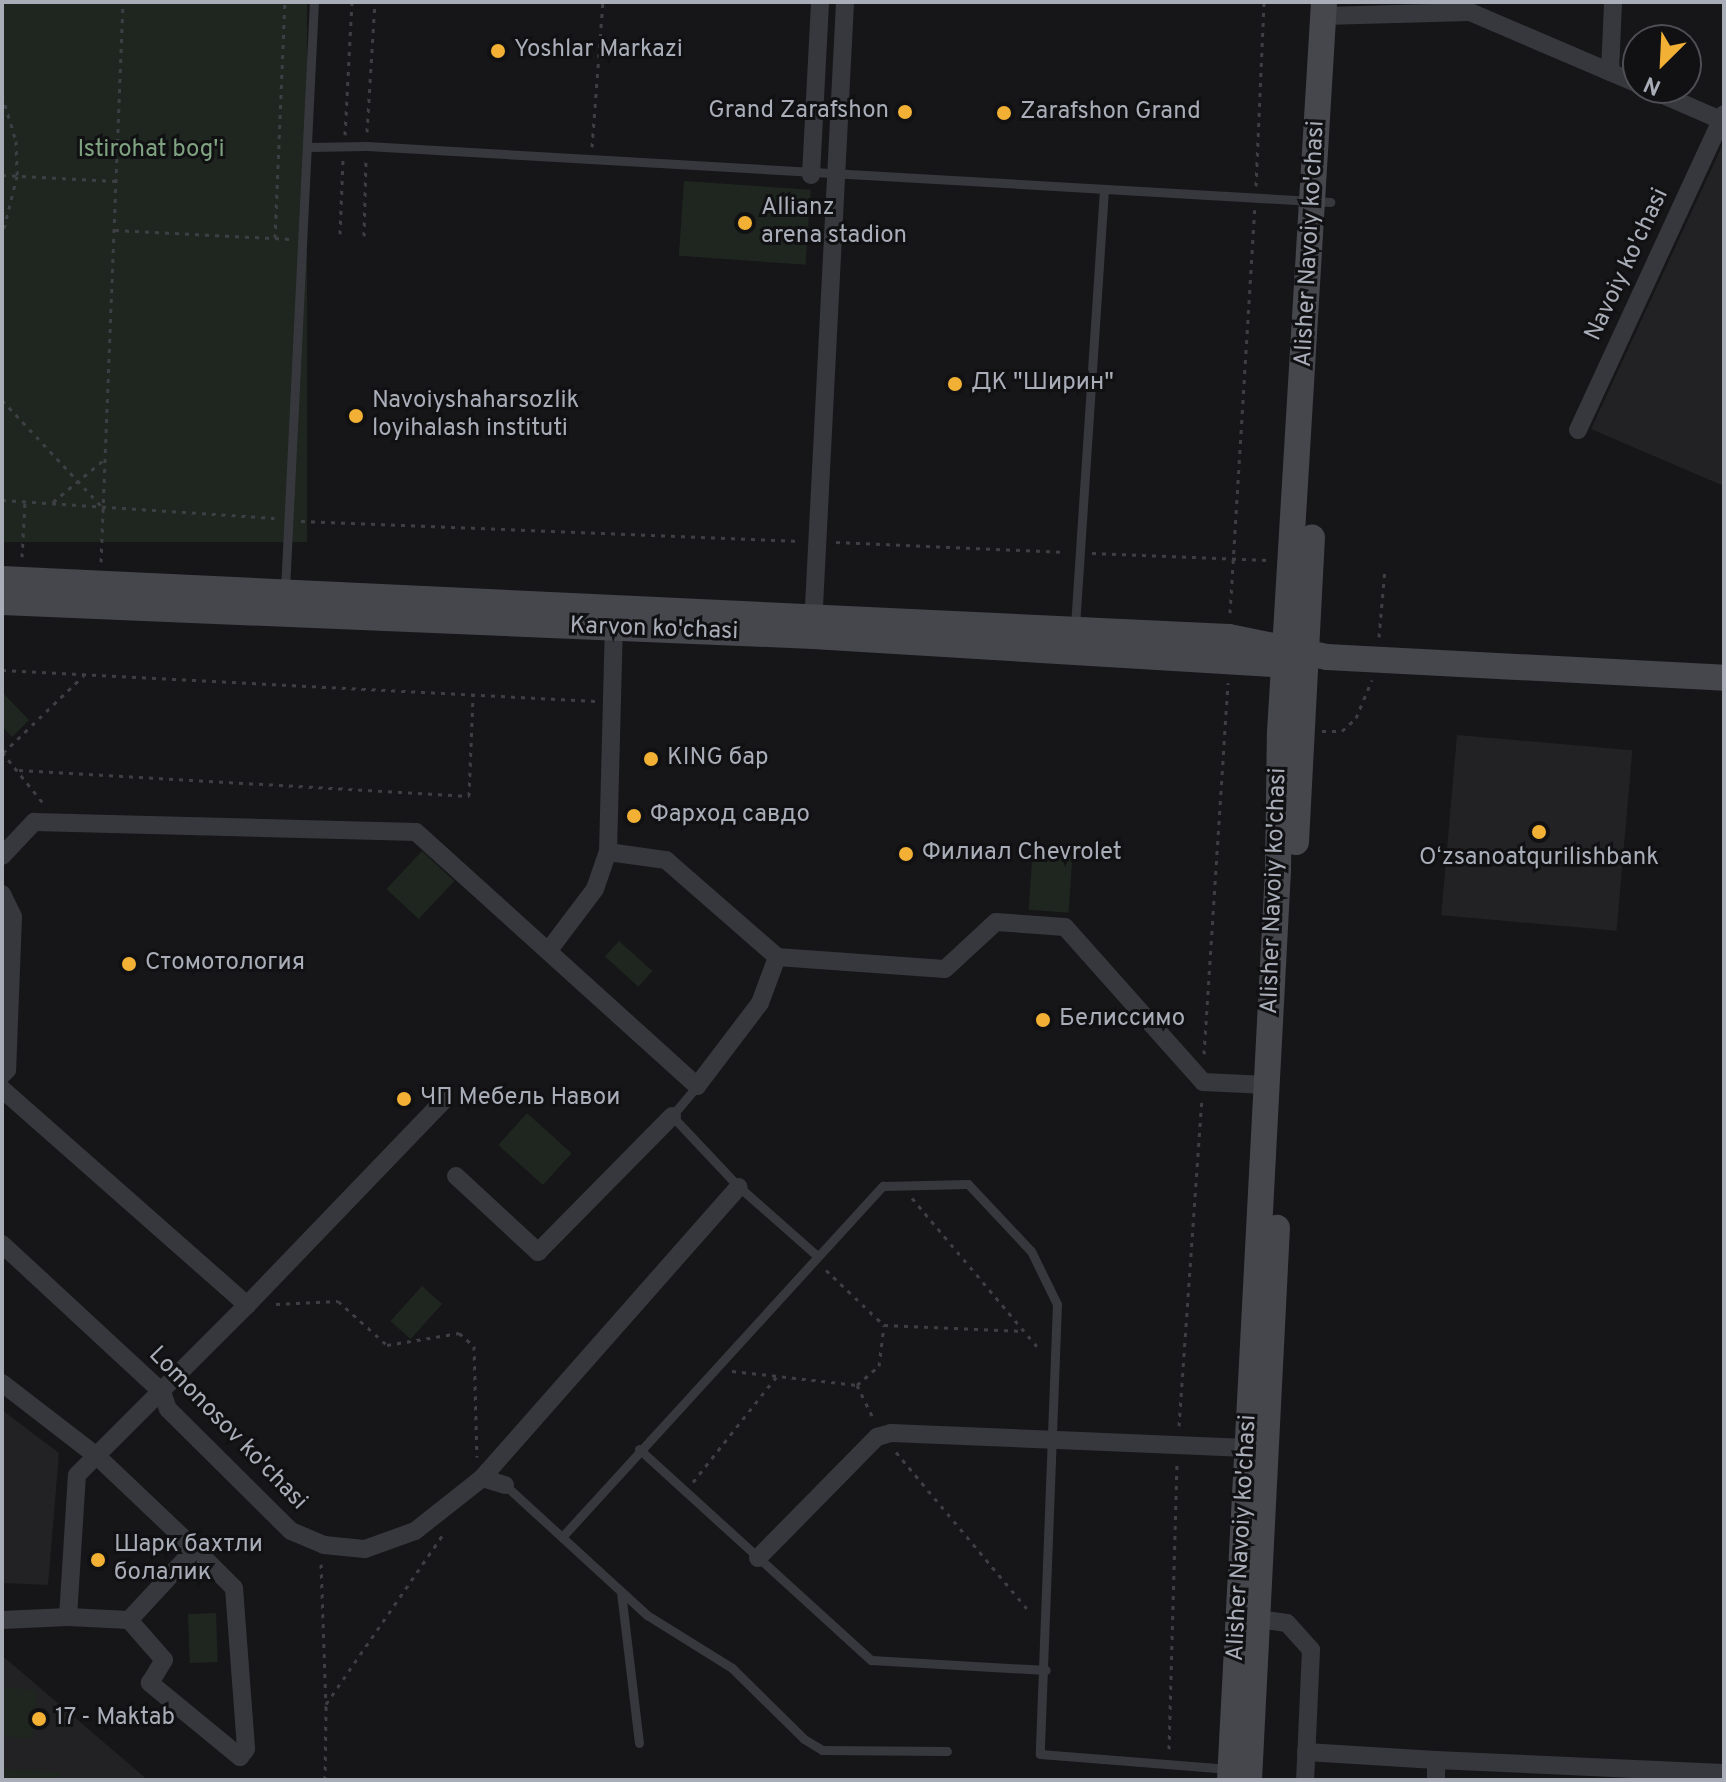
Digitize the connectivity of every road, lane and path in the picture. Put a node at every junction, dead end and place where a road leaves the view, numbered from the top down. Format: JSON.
{"nodes":[{"id":1,"x":123,"y":2,"type":"edge"},
{"id":2,"x":285,"y":2,"type":"edge"},
{"id":3,"x":314,"y":2,"type":"edge"},
{"id":4,"x":352,"y":2,"type":"edge"},
{"id":5,"x":375,"y":2,"type":"edge"},
{"id":6,"x":603,"y":2,"type":"edge"},
{"id":7,"x":820,"y":2,"type":"edge"},
{"id":8,"x":845,"y":2,"type":"edge"},
{"id":9,"x":1264,"y":2,"type":"edge"},
{"id":10,"x":1613,"y":2,"type":"edge"},
{"id":11,"x":1332,"y":9,"type":"edge"},
{"id":12,"x":1610,"y":72,"type":"junction"},
{"id":13,"x":1622,"y":77,"type":"edge"},
{"id":14,"x":2,"y":95,"type":"edge"},
{"id":15,"x":1689,"y":104,"type":"edge"},
{"id":16,"x":1723,"y":117,"type":"edge"},
{"id":17,"x":344,"y":145,"type":"junction"},
{"id":18,"x":367,"y":146,"type":"junction"},
{"id":19,"x":308,"y":147,"type":"junction"},
{"id":20,"x":591,"y":158,"type":"junction"},
{"id":21,"x":2,"y":175,"type":"edge"},
{"id":22,"x":811,"y":175,"type":"junction"},
{"id":23,"x":17,"y":176,"type":"junction"},
{"id":24,"x":836,"y":176,"type":"junction"},
{"id":25,"x":116,"y":181,"type":"junction"},
{"id":26,"x":1104,"y":190,"type":"junction"},
{"id":27,"x":1256,"y":198,"type":"junction"},
{"id":28,"x":1322,"y":202,"type":"junction"},
{"id":29,"x":114,"y":230,"type":"junction"},
{"id":30,"x":340,"y":234,"type":"dead end"},
{"id":31,"x":2,"y":236,"type":"edge"},
{"id":32,"x":364,"y":236,"type":"dead end"},
{"id":33,"x":275,"y":238,"type":"junction"},
{"id":34,"x":302,"y":240,"type":"junction"},
{"id":35,"x":2,"y":401,"type":"edge"},
{"id":36,"x":1578,"y":430,"type":"dead end"},
{"id":37,"x":106,"y":458,"type":"junction"},
{"id":38,"x":75,"y":480,"type":"junction"},
{"id":39,"x":2,"y":500,"type":"edge"},
{"id":40,"x":25,"y":501,"type":"junction"},
{"id":41,"x":53,"y":502,"type":"junction"},
{"id":42,"x":104,"y":508,"type":"junction"},
{"id":43,"x":290,"y":520,"type":"junction"},
{"id":44,"x":817,"y":542,"type":"junction"},
{"id":45,"x":1078,"y":553,"type":"junction"},
{"id":46,"x":1231,"y":559,"type":"junction"},
{"id":47,"x":1293,"y":561,"type":"junction"},
{"id":48,"x":11,"y":579,"type":"edge"},
{"id":49,"x":100,"y":584,"type":"junction"},
{"id":50,"x":2,"y":602,"type":"edge"},
{"id":51,"x":284,"y":602,"type":"junction"},
{"id":52,"x":614,"y":617,"type":"junction"},
{"id":53,"x":1229,"y":619,"type":"dead end"},
{"id":54,"x":813,"y":626,"type":"junction"},
{"id":55,"x":1075,"y":629,"type":"junction"},
{"id":56,"x":1302,"y":657,"type":"junction"},
{"id":57,"x":2,"y":670,"type":"edge"},
{"id":58,"x":1229,"y":671,"type":"dead end"},
{"id":59,"x":84,"y":675,"type":"junction"},
{"id":60,"x":1724,"y":678,"type":"edge"},
{"id":61,"x":473,"y":695,"type":"junction"},
{"id":62,"x":612,"y":702,"type":"junction"},
{"id":63,"x":3,"y":752,"type":"edge"},
{"id":64,"x":19,"y":770,"type":"junction"},
{"id":65,"x":44,"y":822,"type":"junction"},
{"id":66,"x":608,"y":852,"type":"junction"},
{"id":67,"x":2,"y":856,"type":"edge"},
{"id":68,"x":2,"y":894,"type":"edge"},
{"id":69,"x":549,"y":950,"type":"junction"},
{"id":70,"x":777,"y":957,"type":"junction"},
{"id":71,"x":2,"y":1075,"type":"edge"},
{"id":72,"x":1203,"y":1082,"type":"junction"},
{"id":73,"x":1267,"y":1085,"type":"junction"},
{"id":74,"x":697,"y":1086,"type":"junction"},
{"id":75,"x":2,"y":1089,"type":"edge"},
{"id":76,"x":444,"y":1100,"type":"dead end"},
{"id":77,"x":672,"y":1116,"type":"junction"},
{"id":78,"x":456,"y":1176,"type":"dead end"},
{"id":79,"x":902,"y":1186,"type":"junction"},
{"id":80,"x":739,"y":1187,"type":"junction"},
{"id":81,"x":2,"y":1244,"type":"edge"},
{"id":82,"x":815,"y":1257,"type":"junction"},
{"id":83,"x":247,"y":1305,"type":"junction"},
{"id":84,"x":884,"y":1325,"type":"junction"},
{"id":85,"x":1024,"y":1331,"type":"junction"},
{"id":86,"x":1054,"y":1367,"type":"junction"},
{"id":87,"x":712,"y":1369,"type":"junction"},
{"id":88,"x":777,"y":1376,"type":"junction"},
{"id":89,"x":2,"y":1383,"type":"edge"},
{"id":90,"x":857,"y":1385,"type":"junction"},
{"id":91,"x":162,"y":1392,"type":"junction"},
{"id":92,"x":883,"y":1436,"type":"junction"},
{"id":93,"x":1050,"y":1440,"type":"junction"},
{"id":94,"x":1177,"y":1445,"type":"junction"},
{"id":95,"x":1247,"y":1448,"type":"junction"},
{"id":96,"x":639,"y":1449,"type":"junction"},
{"id":97,"x":99,"y":1458,"type":"junction"},
{"id":98,"x":480,"y":1479,"type":"junction"},
{"id":99,"x":505,"y":1485,"type":"joint"},
{"id":100,"x":685,"y":1491,"type":"junction"},
{"id":101,"x":448,"y":1528,"type":"dead end"},
{"id":102,"x":562,"y":1537,"type":"junction"},
{"id":103,"x":320,"y":1543,"type":"junction"},
{"id":104,"x":195,"y":1549,"type":"junction"},
{"id":105,"x":758,"y":1558,"type":"junction"},
{"id":106,"x":621,"y":1592,"type":"junction"},
{"id":107,"x":68,"y":1617,"type":"junction"},
{"id":108,"x":1258,"y":1619,"type":"junction"},
{"id":109,"x":2,"y":1620,"type":"edge"},
{"id":110,"x":129,"y":1620,"type":"junction"},
{"id":111,"x":1048,"y":1634,"type":"junction"},
{"id":112,"x":1046,"y":1670,"type":"junction"},
{"id":113,"x":326,"y":1704,"type":"junction"},
{"id":114,"x":639,"y":1743,"type":"dead end"},
{"id":115,"x":947,"y":1751,"type":"dead end"},
{"id":116,"x":1306,"y":1752,"type":"junction"},
{"id":117,"x":1436,"y":1760,"type":"junction"},
{"id":118,"x":1169,"y":1764,"type":"junction"},
{"id":119,"x":1589,"y":1773,"type":"edge"},
{"id":120,"x":1240,"y":1775,"type":"edge"},
{"id":121,"x":1724,"y":1777,"type":"edge"},
{"id":122,"x":325,"y":1780,"type":"edge"},
{"id":123,"x":1305,"y":1780,"type":"edge"},
{"id":124,"x":1436,"y":1780,"type":"edge"}],
"edges":[{"from":1,"to":25,"type":"path"},
{"from":2,"to":33,"type":"path"},
{"from":3,"to":19,"type":"lane"},
{"from":4,"to":17,"type":"path"},
{"from":5,"to":18,"type":"path"},
{"from":6,"to":20,"type":"path"},
{"from":7,"to":22,"type":"street"},
{"from":8,"to":24,"type":"street"},
{"from":9,"to":27,"type":"path"},
{"from":10,"to":12,"type":"street"},
{"from":11,"to":12,"type":"street"},
{"from":11,"to":28,"type":"main road","name":"Alisher Navoiy ko'chasi"},
{"from":12,"to":13,"type":"street"},
{"from":14,"to":23,"type":"path"},
{"from":15,"to":16,"type":"street","name":"Navoiy ko'chasi"},
{"from":16,"to":36,"type":"street","name":"Navoiy ko'chasi"},
{"from":17,"to":18,"type":"lane"},
{"from":17,"to":19,"type":"lane"},
{"from":17,"to":30,"type":"path"},
{"from":18,"to":20,"type":"lane"},
{"from":18,"to":32,"type":"path"},
{"from":19,"to":34,"type":"lane"},
{"from":20,"to":22,"type":"lane"},
{"from":21,"to":23,"type":"path"},
{"from":22,"to":24,"type":"lane"},
{"from":23,"to":25,"type":"path"},
{"from":23,"to":31,"type":"path"},
{"from":24,"to":26,"type":"lane"},
{"from":24,"to":44,"type":"street"},
{"from":25,"to":29,"type":"path"},
{"from":26,"to":27,"type":"lane"},
{"from":26,"to":45,"type":"lane"},
{"from":27,"to":28,"type":"lane"},
{"from":27,"to":46,"type":"path"},
{"from":28,"to":47,"type":"main road","name":"Alisher Navoiy ko'chasi"},
{"from":28,"to":56,"type":"main road","name":"Alisher Navoiy ko'chasi"},
{"from":29,"to":33,"type":"path"},
{"from":29,"to":37,"type":"path"},
{"from":33,"to":34,"type":"path"},
{"from":34,"to":43,"type":"lane"},
{"from":35,"to":38,"type":"path"},
{"from":37,"to":38,"type":"path"},
{"from":37,"to":42,"type":"path"},
{"from":38,"to":41,"type":"path"},
{"from":38,"to":42,"type":"path"},
{"from":39,"to":40,"type":"path"},
{"from":40,"to":41,"type":"path"},
{"from":40,"to":48,"type":"path"},
{"from":41,"to":42,"type":"path"},
{"from":42,"to":43,"type":"path"},
{"from":42,"to":49,"type":"path"},
{"from":43,"to":44,"type":"path"},
{"from":43,"to":51,"type":"lane"},
{"from":44,"to":45,"type":"path"},
{"from":44,"to":54,"type":"street"},
{"from":45,"to":46,"type":"path"},
{"from":45,"to":55,"type":"lane"},
{"from":46,"to":47,"type":"path"},
{"from":46,"to":53,"type":"path"},
{"from":47,"to":56,"type":"main road","name":"Alisher Navoiy ko'chasi"},
{"from":48,"to":49,"type":"main road"},
{"from":49,"to":51,"type":"main road"},
{"from":50,"to":51,"type":"main road","name":"Karvon ko'chasi"},
{"from":51,"to":52,"type":"main road","name":"Karvon ko'chasi"},
{"from":52,"to":54,"type":"main road","name":"Karvon ko'chasi"},
{"from":52,"to":62,"type":"street"},
{"from":54,"to":55,"type":"main road"},
{"from":54,"to":56,"type":"main road","name":"Karvon ko'chasi"},
{"from":55,"to":56,"type":"main road"},
{"from":56,"to":60,"type":"main road"},
{"from":56,"to":73,"type":"main road","name":"Alisher Navoiy ko'chasi"},
{"from":56,"to":108,"type":"main road","name":"Alisher Navoiy ko'chasi"},
{"from":57,"to":59,"type":"path"},
{"from":58,"to":72,"type":"path"},
{"from":59,"to":61,"type":"path"},
{"from":59,"to":63,"type":"path"},
{"from":61,"to":62,"type":"path"},
{"from":61,"to":64,"type":"path"},
{"from":62,"to":66,"type":"street"},
{"from":63,"to":64,"type":"path"},
{"from":64,"to":65,"type":"path"},
{"from":65,"to":67,"type":"street"},
{"from":65,"to":69,"type":"street"},
{"from":66,"to":69,"type":"street"},
{"from":66,"to":70,"type":"street"},
{"from":68,"to":71,"type":"street"},
{"from":69,"to":74,"type":"street"},
{"from":70,"to":72,"type":"street"},
{"from":70,"to":74,"type":"street"},
{"from":72,"to":73,"type":"street"},
{"from":72,"to":94,"type":"path"},
{"from":73,"to":95,"type":"main road","name":"Alisher Navoiy ko'chasi"},
{"from":74,"to":77,"type":"lane"},
{"from":75,"to":83,"type":"street"},
{"from":76,"to":83,"type":"street"},
{"from":77,"to":78,"type":"street"},
{"from":77,"to":80,"type":"lane"},
{"from":79,"to":82,"type":"lane"},
{"from":79,"to":85,"type":"path"},
{"from":79,"to":86,"type":"lane"},
{"from":80,"to":82,"type":"lane"},
{"from":80,"to":98,"type":"street","name":"Lomonosov ko'chasi"},
{"from":81,"to":91,"type":"street","name":"Lomonosov ko'chasi"},
{"from":82,"to":84,"type":"path"},
{"from":82,"to":87,"type":"lane"},
{"from":83,"to":91,"type":"street"},
{"from":83,"to":98,"type":"path"},
{"from":84,"to":85,"type":"path"},
{"from":84,"to":90,"type":"path"},
{"from":85,"to":86,"type":"path"},
{"from":86,"to":93,"type":"lane"},
{"from":87,"to":88,"type":"path"},
{"from":87,"to":96,"type":"lane"},
{"from":88,"to":90,"type":"path"},
{"from":88,"to":100,"type":"path"},
{"from":89,"to":97,"type":"street"},
{"from":90,"to":92,"type":"path"},
{"from":91,"to":97,"type":"street"},
{"from":91,"to":103,"type":"street","name":"Lomonosov ko'chasi"},
{"from":92,"to":93,"type":"street"},
{"from":92,"to":105,"type":"street"},
{"from":92,"to":111,"type":"path"},
{"from":93,"to":94,"type":"street"},
{"from":93,"to":111,"type":"lane"},
{"from":94,"to":95,"type":"street"},
{"from":94,"to":118,"type":"path"},
{"from":95,"to":120,"type":"main road","name":"Alisher Navoiy ko'chasi"},
{"from":96,"to":100,"type":"lane"},
{"from":96,"to":102,"type":"lane"},
{"from":97,"to":104,"type":"street"},
{"from":97,"to":107,"type":"street"},
{"from":98,"to":99,"type":"street"},
{"from":98,"to":103,"type":"street","name":"Lomonosov ko'chasi"},
{"from":99,"to":102,"type":"lane"},
{"from":100,"to":105,"type":"lane"},
{"from":101,"to":113,"type":"path"},
{"from":102,"to":106,"type":"lane"},
{"from":103,"to":113,"type":"path"},
{"from":104,"to":110,"type":"street"},
{"from":104,"to":110,"type":"street"},
{"from":105,"to":112,"type":"lane"},
{"from":106,"to":114,"type":"lane"},
{"from":106,"to":115,"type":"lane"},
{"from":107,"to":109,"type":"street"},
{"from":107,"to":110,"type":"street"},
{"from":108,"to":116,"type":"street"},
{"from":108,"to":120,"type":"main road","name":"Alisher Navoiy ko'chasi"},
{"from":111,"to":112,"type":"lane"},
{"from":112,"to":118,"type":"lane"},
{"from":113,"to":122,"type":"path"},
{"from":116,"to":117,"type":"street"},
{"from":116,"to":123,"type":"street"},
{"from":117,"to":119,"type":"street"},
{"from":117,"to":124,"type":"street"},
{"from":118,"to":120,"type":"lane"},
{"from":119,"to":121,"type":"street"}]}
